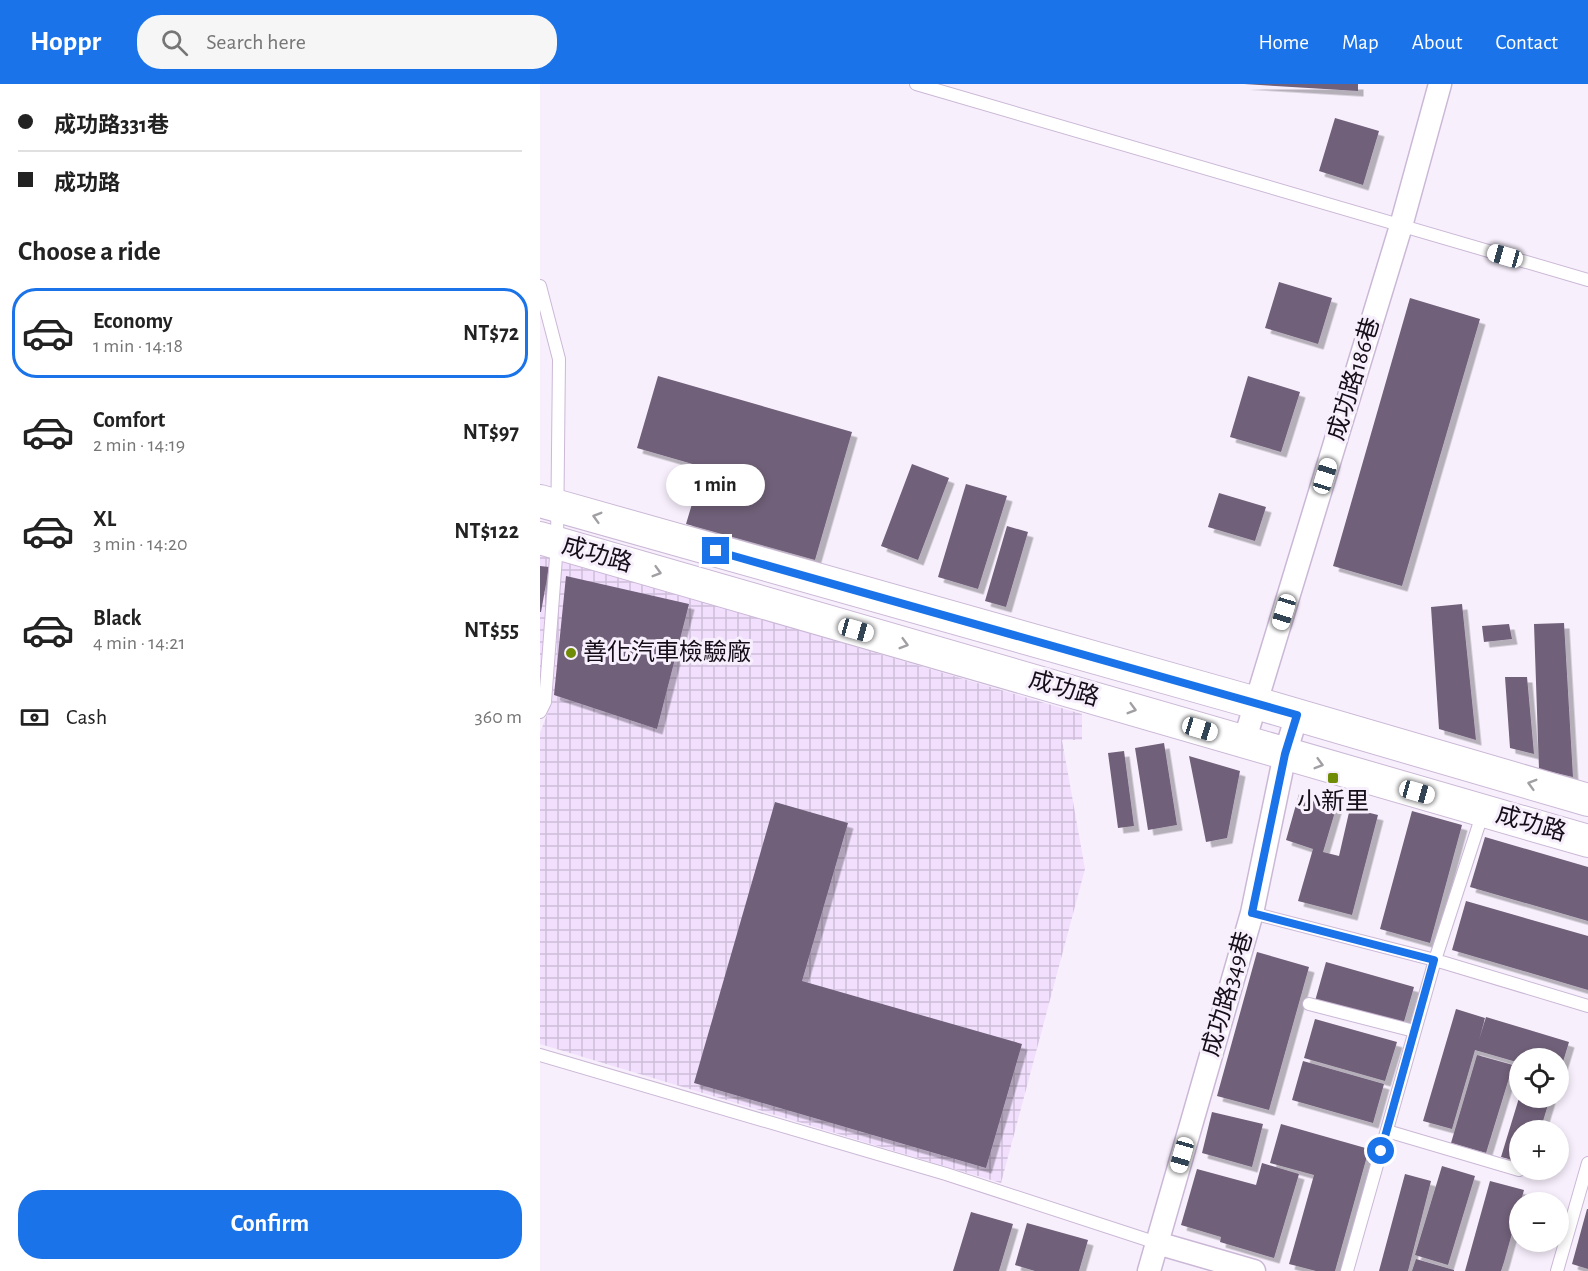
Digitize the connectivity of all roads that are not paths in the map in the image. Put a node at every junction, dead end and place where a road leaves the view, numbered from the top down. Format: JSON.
{"nodes":[{"id":1,"x":916,"y":84,"type":"edge"},
{"id":2,"x":1440,"y":84,"type":"edge"},
{"id":3,"x":1401,"y":226,"type":"junction"},
{"id":4,"x":1588,"y":280,"type":"edge"},
{"id":5,"x":540,"y":286,"type":"edge"},
{"id":6,"x":549,"y":504,"type":"edge"},
{"id":7,"x":549,"y":541,"type":"edge"},
{"id":8,"x":1256,"y":703,"type":"junction"},
{"id":9,"x":540,"y":712,"type":"edge"},
{"id":10,"x":1297,"y":715,"type":"junction"},
{"id":11,"x":1244,"y":742,"type":"junction"},
{"id":12,"x":1285,"y":754,"type":"junction"},
{"id":13,"x":1588,"y":800,"type":"edge"},
{"id":14,"x":1483,"y":811,"type":"junction"},
{"id":15,"x":1588,"y":841,"type":"edge"},
{"id":16,"x":1252,"y":913,"type":"junction"},
{"id":17,"x":1434,"y":960,"type":"junction"},
{"id":18,"x":1309,"y":1004,"type":"dead end"},
{"id":19,"x":1588,"y":1006,"type":"edge"},
{"id":20,"x":1414,"y":1031,"type":"junction"},
{"id":21,"x":540,"y":1055,"type":"edge"},
{"id":22,"x":1387,"y":1131,"type":"junction"},
{"id":23,"x":1588,"y":1163,"type":"edge"},
{"id":24,"x":1509,"y":1167,"type":"edge"},
{"id":25,"x":1585,"y":1184,"type":"edge"},
{"id":26,"x":1157,"y":1243,"type":"junction"},
{"id":27,"x":1149,"y":1271,"type":"edge"},
{"id":28,"x":1254,"y":1271,"type":"edge"},
{"id":29,"x":1347,"y":1271,"type":"edge"},
{"id":30,"x":1557,"y":1271,"type":"edge"}],
"edges":[{"from":1,"to":3,"type":"lane"},
{"from":2,"to":3,"type":"street","name":"成功路186巷"},
{"from":3,"to":4,"type":"lane"},
{"from":3,"to":8,"type":"street","name":"成功路186巷"},
{"from":5,"to":6,"type":"lane"},
{"from":6,"to":7,"type":"lane"},
{"from":8,"to":6,"type":"main road","name":"成功路","one_way":true},
{"from":7,"to":9,"type":"lane"},
{"from":7,"to":11,"type":"main road","name":"成功路","one_way":true},
{"from":8,"to":10,"type":"main road","name":"成功路"},
{"from":8,"to":11,"type":"street","name":"成功路186巷"},
{"from":10,"to":12,"type":"street","name":"成功路349巷"},
{"from":13,"to":10,"type":"main road","name":"成功路","one_way":true},
{"from":11,"to":12,"type":"main road","name":"成功路"},
{"from":12,"to":14,"type":"main road","name":"成功路","one_way":true},
{"from":12,"to":16,"type":"street","name":"成功路349巷"},
{"from":14,"to":15,"type":"main road","name":"成功路"},
{"from":14,"to":17,"type":"lane"},
{"from":16,"to":17,"type":"lane"},
{"from":16,"to":26,"type":"street","name":"成功路349巷"},
{"from":17,"to":19,"type":"lane"},
{"from":17,"to":20,"type":"lane"},
{"from":18,"to":20,"type":"lane"},
{"from":20,"to":22,"type":"lane"},
{"from":21,"to":26,"type":"lane"},
{"from":22,"to":24,"type":"lane"},
{"from":22,"to":29,"type":"lane"},
{"from":23,"to":25,"type":"lane"},
{"from":25,"to":30,"type":"lane"},
{"from":26,"to":27,"type":"street","name":"成功路349巷"},
{"from":26,"to":28,"type":"street"}]}
